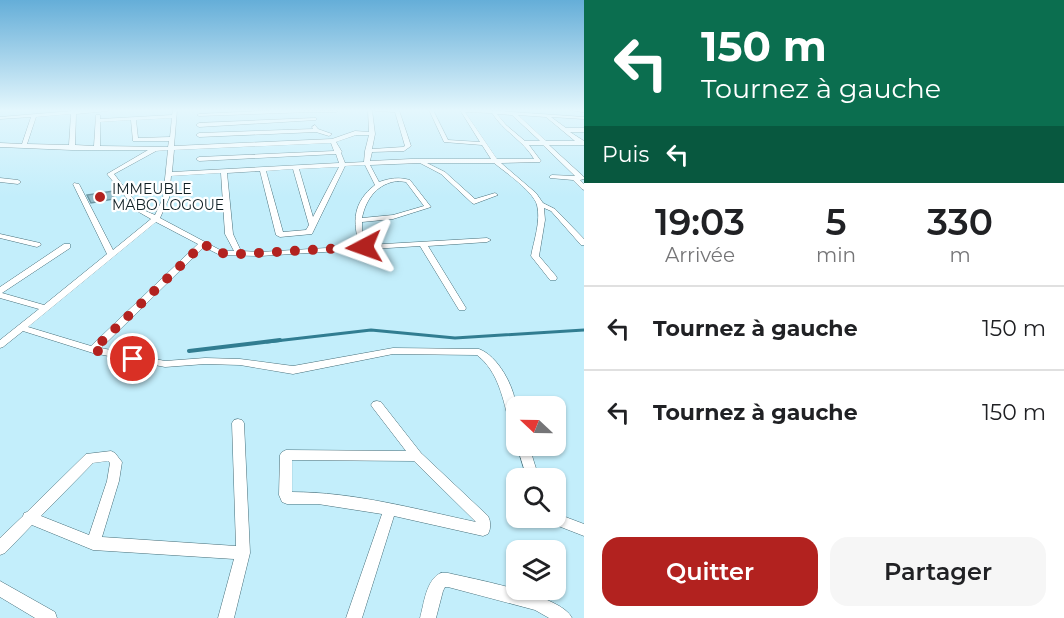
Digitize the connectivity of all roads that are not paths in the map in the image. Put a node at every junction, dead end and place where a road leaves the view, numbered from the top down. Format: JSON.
{"nodes":[{"id":1,"x":26,"y":139,"type":"edge"},
{"id":2,"x":72,"y":139,"type":"edge"},
{"id":3,"x":97,"y":139,"type":"edge"},
{"id":4,"x":135,"y":139,"type":"edge"},
{"id":5,"x":171,"y":139,"type":"joint"},
{"id":6,"x":199,"y":139,"type":"edge"},
{"id":7,"x":307,"y":139,"type":"edge"},
{"id":8,"x":332,"y":139,"type":"edge"},
{"id":9,"x":371,"y":139,"type":"edge"},
{"id":10,"x":406,"y":139,"type":"edge"},
{"id":11,"x":445,"y":139,"type":"edge"},
{"id":12,"x":481,"y":139,"type":"edge"},
{"id":13,"x":518,"y":139,"type":"edge"},
{"id":14,"x":540,"y":139,"type":"edge"},
{"id":15,"x":524,"y":143,"type":"junction"},
{"id":16,"x":544,"y":143,"type":"junction"},
{"id":17,"x":484,"y":144,"type":"junction"},
{"id":18,"x":583,"y":144,"type":"edge"},
{"id":19,"x":0,"y":145,"type":"edge"},
{"id":20,"x":24,"y":145,"type":"junction"},
{"id":21,"x":97,"y":147,"type":"junction"},
{"id":22,"x":199,"y":147,"type":"junction"},
{"id":23,"x":72,"y":148,"type":"junction"},
{"id":24,"x":170,"y":148,"type":"junction"},
{"id":25,"x":154,"y":149,"type":"junction"},
{"id":26,"x":368,"y":151,"type":"junction"},
{"id":27,"x":339,"y":152,"type":"junction"},
{"id":28,"x":199,"y":159,"type":"junction"},
{"id":29,"x":418,"y":161,"type":"junction"},
{"id":30,"x":470,"y":161,"type":"junction"},
{"id":31,"x":495,"y":161,"type":"junction"},
{"id":32,"x":367,"y":164,"type":"junction"},
{"id":33,"x":343,"y":165,"type":"junction"},
{"id":34,"x":296,"y":168,"type":"junction"},
{"id":35,"x":263,"y":170,"type":"junction"},
{"id":36,"x":481,"y":171,"type":"dead end"},
{"id":37,"x":224,"y":172,"type":"junction"},
{"id":38,"x":200,"y":173,"type":"junction"},
{"id":39,"x":168,"y":174,"type":"junction"},
{"id":40,"x":552,"y":177,"type":"dead end"},
{"id":41,"x":580,"y":178,"type":"edge"},
{"id":42,"x":0,"y":180,"type":"edge"},
{"id":43,"x":18,"y":182,"type":"dead end"},
{"id":44,"x":76,"y":184,"type":"dead end"},
{"id":45,"x":377,"y":184,"type":"junction"},
{"id":46,"x":584,"y":188,"type":"edge"},
{"id":47,"x":495,"y":195,"type":"dead end"},
{"id":48,"x":540,"y":204,"type":"junction"},
{"id":49,"x":157,"y":218,"type":"junction"},
{"id":50,"x":359,"y":220,"type":"junction"},
{"id":51,"x":312,"y":225,"type":"junction"},
{"id":52,"x":297,"y":234,"type":"junction"},
{"id":53,"x":0,"y":236,"type":"edge"},
{"id":54,"x":487,"y":240,"type":"dead end"},
{"id":55,"x":584,"y":243,"type":"edge"},
{"id":56,"x":37,"y":244,"type":"dead end"},
{"id":57,"x":203,"y":244,"type":"junction"},
{"id":58,"x":67,"y":246,"type":"dead end"},
{"id":59,"x":424,"y":246,"type":"junction"},
{"id":60,"x":364,"y":247,"type":"junction"},
{"id":61,"x":304,"y":251,"type":"junction"},
{"id":62,"x":111,"y":254,"type":"junction"},
{"id":63,"x":239,"y":254,"type":"junction"},
{"id":64,"x":553,"y":278,"type":"dead end"},
{"id":65,"x":0,"y":293,"type":"edge"},
{"id":66,"x":45,"y":308,"type":"junction"},
{"id":67,"x":462,"y":308,"type":"dead end"},
{"id":68,"x":22,"y":328,"type":"junction"},
{"id":69,"x":0,"y":345,"type":"edge"},
{"id":70,"x":93,"y":350,"type":"junction"},
{"id":71,"x":506,"y":396,"type":"edge"},
{"id":72,"x":377,"y":405,"type":"dead end"},
{"id":73,"x":238,"y":423,"type":"dead end"},
{"id":74,"x":417,"y":456,"type":"junction"},
{"id":75,"x":390,"y":509,"type":"junction"},
{"id":76,"x":29,"y":517,"type":"junction"},
{"id":77,"x":566,"y":523,"type":"edge"},
{"id":78,"x":584,"y":530,"type":"edge"},
{"id":79,"x":93,"y":543,"type":"junction"},
{"id":80,"x":0,"y":548,"type":"edge"},
{"id":81,"x":243,"y":553,"type":"junction"},
{"id":82,"x":0,"y":588,"type":"edge"},
{"id":83,"x":49,"y":618,"type":"edge"},
{"id":84,"x":226,"y":618,"type":"edge"},
{"id":85,"x":354,"y":618,"type":"edge"},
{"id":86,"x":429,"y":618,"type":"edge"},
{"id":87,"x":564,"y":618,"type":"edge"}],
"edges":[{"from":1,"to":20,"type":"street"},
{"from":2,"to":23,"type":"street"},
{"from":3,"to":21,"type":"street"},
{"from":4,"to":5,"type":"street"},
{"from":5,"to":24,"type":"street"},
{"from":6,"to":22,"type":"street"},
{"from":7,"to":22,"type":"street"},
{"from":8,"to":27,"type":"street"},
{"from":9,"to":26,"type":"street"},
{"from":10,"to":26,"type":"street"},
{"from":11,"to":17,"type":"street"},
{"from":12,"to":17,"type":"street"},
{"from":13,"to":15,"type":"street"},
{"from":14,"to":16,"type":"street"},
{"from":15,"to":16,"type":"street"},
{"from":15,"to":31,"type":"street"},
{"from":16,"to":18,"type":"street"},
{"from":16,"to":41,"type":"street"},
{"from":17,"to":31,"type":"street"},
{"from":19,"to":20,"type":"street"},
{"from":20,"to":23,"type":"street"},
{"from":21,"to":23,"type":"street"},
{"from":21,"to":25,"type":"street"},
{"from":22,"to":24,"type":"street"},
{"from":22,"to":28,"type":"street"},
{"from":24,"to":25,"type":"street"},
{"from":24,"to":39,"type":"street"},
{"from":25,"to":49,"type":"street"},
{"from":26,"to":32,"type":"street"},
{"from":27,"to":28,"type":"street"},
{"from":27,"to":33,"type":"street"},
{"from":28,"to":38,"type":"street"},
{"from":29,"to":30,"type":"street"},
{"from":29,"to":32,"type":"street"},
{"from":29,"to":47,"type":"street"},
{"from":30,"to":31,"type":"street"},
{"from":30,"to":36,"type":"street"},
{"from":31,"to":48,"type":"street"},
{"from":32,"to":33,"type":"street"},
{"from":32,"to":45,"type":"street"},
{"from":33,"to":34,"type":"street"},
{"from":33,"to":51,"type":"street"},
{"from":34,"to":35,"type":"street"},
{"from":34,"to":51,"type":"street"},
{"from":35,"to":37,"type":"street"},
{"from":35,"to":52,"type":"street"},
{"from":37,"to":38,"type":"street"},
{"from":37,"to":63,"type":"street"},
{"from":38,"to":39,"type":"street"},
{"from":39,"to":49,"type":"street"},
{"from":40,"to":41,"type":"street"},
{"from":41,"to":46,"type":"street"},
{"from":42,"to":43,"type":"street"},
{"from":44,"to":62,"type":"street"},
{"from":45,"to":50,"type":"street"},
{"from":45,"to":50,"type":"street"},
{"from":48,"to":55,"type":"street"},
{"from":48,"to":64,"type":"street"},
{"from":49,"to":57,"type":"street"},
{"from":49,"to":62,"type":"street"},
{"from":50,"to":60,"type":"street"},
{"from":51,"to":52,"type":"street"},
{"from":52,"to":61,"type":"street"},
{"from":53,"to":56,"type":"street"},
{"from":54,"to":59,"type":"street"},
{"from":57,"to":63,"type":"street"},
{"from":57,"to":70,"type":"street"},
{"from":58,"to":65,"type":"street"},
{"from":59,"to":60,"type":"street"},
{"from":59,"to":67,"type":"street"},
{"from":60,"to":61,"type":"street"},
{"from":61,"to":63,"type":"street"},
{"from":62,"to":66,"type":"street"},
{"from":65,"to":66,"type":"street"},
{"from":66,"to":68,"type":"street"},
{"from":68,"to":69,"type":"street"},
{"from":68,"to":70,"type":"street"},
{"from":70,"to":71,"type":"street"},
{"from":72,"to":74,"type":"street"},
{"from":73,"to":81,"type":"street"},
{"from":74,"to":75,"type":"street"},
{"from":74,"to":75,"type":"street"},
{"from":75,"to":85,"type":"street"},
{"from":76,"to":79,"type":"street"},
{"from":76,"to":79,"type":"street"},
{"from":76,"to":80,"type":"street"},
{"from":77,"to":78,"type":"street"},
{"from":79,"to":81,"type":"street"},
{"from":81,"to":84,"type":"street"},
{"from":82,"to":83,"type":"street"},
{"from":86,"to":87,"type":"street"}]}
